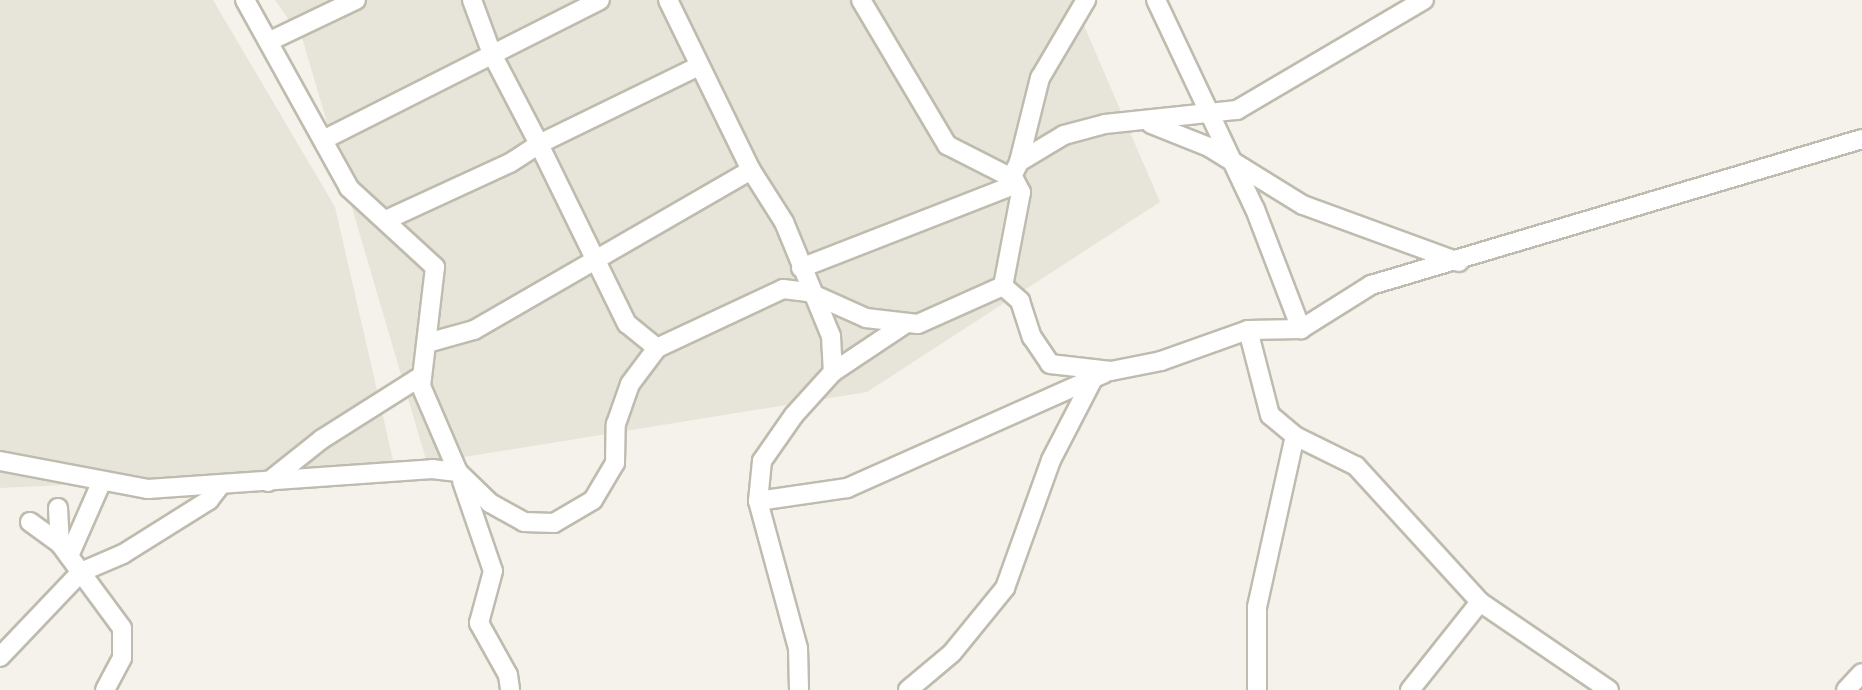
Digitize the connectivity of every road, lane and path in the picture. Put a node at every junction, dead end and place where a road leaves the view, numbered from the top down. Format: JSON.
{"nodes":[{"id":1,"x":245,"y":0,"type":"edge"},
{"id":2,"x":356,"y":0,"type":"edge"},
{"id":3,"x":472,"y":0,"type":"edge"},
{"id":4,"x":600,"y":0,"type":"edge"},
{"id":5,"x":668,"y":0,"type":"edge"},
{"id":6,"x":861,"y":0,"type":"edge"},
{"id":7,"x":1086,"y":0,"type":"edge"},
{"id":8,"x":1156,"y":0,"type":"edge"},
{"id":9,"x":1424,"y":0,"type":"edge"},
{"id":10,"x":272,"y":40,"type":"junction"},
{"id":11,"x":492,"y":54,"type":"junction"},
{"id":12,"x":699,"y":66,"type":"junction"},
{"id":13,"x":1209,"y":117,"type":"junction"},
{"id":14,"x":1145,"y":122,"type":"junction"},
{"id":15,"x":1862,"y":139,"type":"edge"},
{"id":16,"x":323,"y":140,"type":"junction"},
{"id":17,"x":539,"y":144,"type":"junction"},
{"id":18,"x":1232,"y":159,"type":"junction"},
{"id":19,"x":751,"y":170,"type":"junction"},
{"id":20,"x":1016,"y":170,"type":"junction"},
{"id":21,"x":386,"y":220,"type":"junction"},
{"id":22,"x":598,"y":260,"type":"junction"},
{"id":23,"x":1459,"y":262,"type":"junction"},
{"id":24,"x":801,"y":268,"type":"junction"},
{"id":25,"x":1003,"y":286,"type":"junction"},
{"id":26,"x":808,"y":292,"type":"junction"},
{"id":27,"x":905,"y":324,"type":"junction"},
{"id":28,"x":1301,"y":329,"type":"junction"},
{"id":29,"x":1248,"y":330,"type":"junction"},
{"id":30,"x":427,"y":343,"type":"junction"},
{"id":31,"x":657,"y":348,"type":"junction"},
{"id":32,"x":1050,"y":364,"type":"junction"},
{"id":33,"x":833,"y":372,"type":"junction"},
{"id":34,"x":1102,"y":374,"type":"junction"},
{"id":35,"x":420,"y":377,"type":"junction"},
{"id":36,"x":1055,"y":396,"type":"junction"},
{"id":37,"x":1065,"y":429,"type":"junction"},
{"id":38,"x":1295,"y":436,"type":"junction"},
{"id":39,"x":0,"y":461,"type":"edge"},
{"id":40,"x":460,"y":477,"type":"junction"},
{"id":41,"x":102,"y":481,"type":"junction"},
{"id":42,"x":268,"y":482,"type":"junction"},
{"id":43,"x":220,"y":486,"type":"junction"},
{"id":44,"x":758,"y":501,"type":"junction"},
{"id":45,"x":58,"y":508,"type":"dead end"},
{"id":46,"x":30,"y":522,"type":"dead end"},
{"id":47,"x":65,"y":550,"type":"junction"},
{"id":48,"x":81,"y":572,"type":"junction"},
{"id":49,"x":1480,"y":602,"type":"junction"},
{"id":50,"x":0,"y":657,"type":"edge"},
{"id":51,"x":1862,"y":673,"type":"edge"},
{"id":52,"x":105,"y":690,"type":"edge"},
{"id":53,"x":510,"y":690,"type":"edge"},
{"id":54,"x":799,"y":690,"type":"edge"},
{"id":55,"x":908,"y":690,"type":"edge"},
{"id":56,"x":1257,"y":690,"type":"edge"},
{"id":57,"x":1410,"y":690,"type":"edge"},
{"id":58,"x":1609,"y":690,"type":"edge"},
{"id":59,"x":1846,"y":690,"type":"edge"}],
"edges":[{"from":1,"to":10,"type":"street"},
{"from":2,"to":10,"type":"street"},
{"from":3,"to":11,"type":"street"},
{"from":4,"to":11,"type":"street"},
{"from":5,"to":12,"type":"street"},
{"from":6,"to":20,"type":"street"},
{"from":7,"to":20,"type":"street"},
{"from":8,"to":13,"type":"street"},
{"from":9,"to":13,"type":"street"},
{"from":10,"to":16,"type":"street"},
{"from":11,"to":16,"type":"street"},
{"from":11,"to":17,"type":"street"},
{"from":12,"to":17,"type":"street"},
{"from":12,"to":19,"type":"street"},
{"from":13,"to":14,"type":"street"},
{"from":13,"to":18,"type":"street"},
{"from":14,"to":18,"type":"street"},
{"from":14,"to":20,"type":"street"},
{"from":15,"to":23,"type":"street"},
{"from":16,"to":21,"type":"street"},
{"from":17,"to":21,"type":"street"},
{"from":17,"to":22,"type":"street"},
{"from":18,"to":23,"type":"street"},
{"from":18,"to":28,"type":"street"},
{"from":19,"to":22,"type":"street"},
{"from":19,"to":24,"type":"street"},
{"from":20,"to":24,"type":"street"},
{"from":20,"to":25,"type":"street"},
{"from":21,"to":30,"type":"street"},
{"from":22,"to":30,"type":"street"},
{"from":22,"to":31,"type":"street"},
{"from":23,"to":28,"type":"street"},
{"from":24,"to":26,"type":"street"},
{"from":25,"to":27,"type":"street"},
{"from":25,"to":32,"type":"street"},
{"from":26,"to":27,"type":"street"},
{"from":26,"to":31,"type":"street"},
{"from":26,"to":33,"type":"street"},
{"from":27,"to":33,"type":"street"},
{"from":28,"to":29,"type":"street"},
{"from":29,"to":34,"type":"street"},
{"from":29,"to":38,"type":"street"},
{"from":30,"to":35,"type":"street"},
{"from":31,"to":40,"type":"street"},
{"from":32,"to":34,"type":"street"},
{"from":32,"to":36,"type":"street"},
{"from":33,"to":44,"type":"street"},
{"from":34,"to":36,"type":"street"},
{"from":34,"to":37,"type":"street"},
{"from":35,"to":40,"type":"street"},
{"from":35,"to":42,"type":"street"},
{"from":36,"to":37,"type":"street"},
{"from":36,"to":44,"type":"street"},
{"from":37,"to":55,"type":"street"},
{"from":38,"to":49,"type":"street"},
{"from":38,"to":56,"type":"street"},
{"from":39,"to":41,"type":"street"},
{"from":40,"to":42,"type":"street"},
{"from":40,"to":53,"type":"street"},
{"from":41,"to":43,"type":"street"},
{"from":41,"to":47,"type":"street"},
{"from":42,"to":43,"type":"street"},
{"from":43,"to":48,"type":"street"},
{"from":44,"to":54,"type":"street"},
{"from":45,"to":47,"type":"street"},
{"from":46,"to":47,"type":"street"},
{"from":47,"to":48,"type":"street"},
{"from":48,"to":50,"type":"street"},
{"from":48,"to":52,"type":"street"},
{"from":49,"to":57,"type":"street"},
{"from":49,"to":58,"type":"street"},
{"from":51,"to":59,"type":"street"}]}
